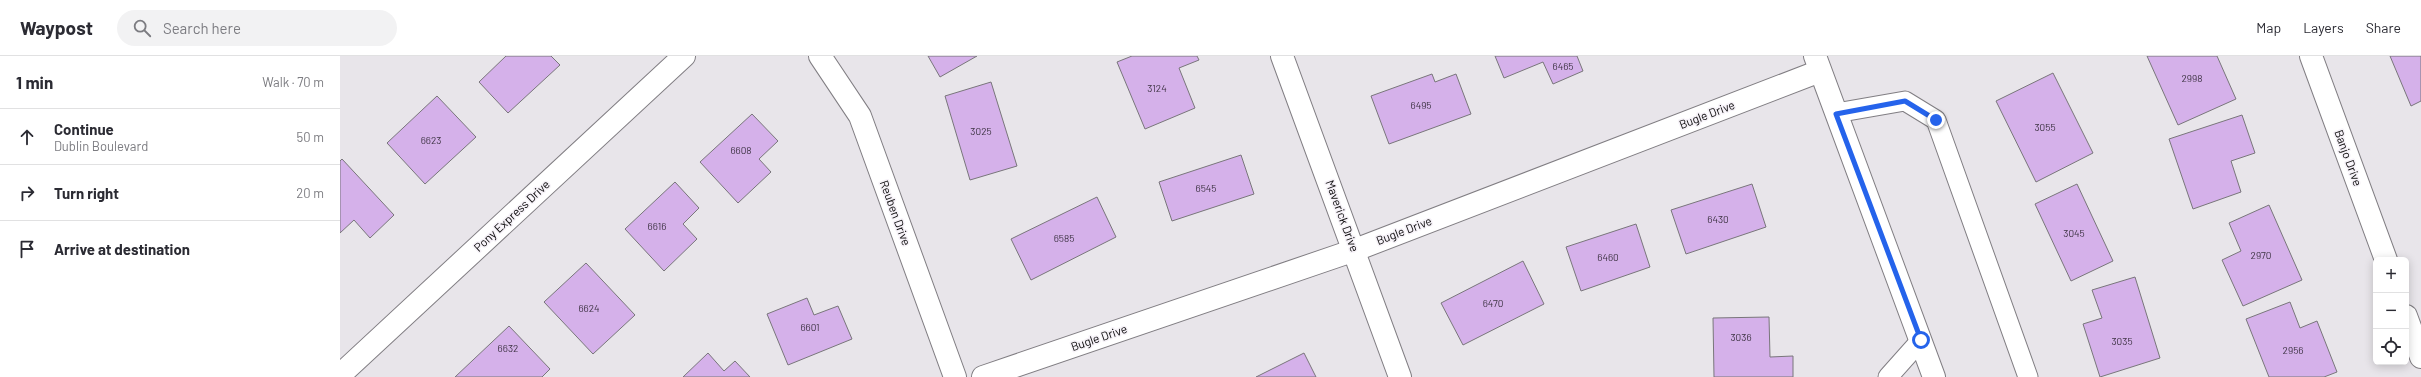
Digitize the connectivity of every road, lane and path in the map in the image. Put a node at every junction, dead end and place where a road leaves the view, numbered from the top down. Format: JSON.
{"nodes":[{"id":1,"x":684,"y":56,"type":"edge"},
{"id":2,"x":820,"y":56,"type":"edge"},
{"id":3,"x":1282,"y":56,"type":"edge"},
{"id":4,"x":2311,"y":56,"type":"edge"},
{"id":5,"x":1818,"y":64,"type":"edge"},
{"id":6,"x":1836,"y":114,"type":"junction"},
{"id":7,"x":1355,"y":250,"type":"junction"},
{"id":8,"x":2385,"y":257,"type":"edge"},
{"id":9,"x":2409,"y":324,"type":"edge"},
{"id":10,"x":1921,"y":340,"type":"junction"},
{"id":11,"x":2421,"y":357,"type":"edge"},
{"id":12,"x":340,"y":375,"type":"edge"},
{"id":13,"x":955,"y":377,"type":"edge"},
{"id":14,"x":983,"y":377,"type":"edge"},
{"id":15,"x":1400,"y":377,"type":"edge"},
{"id":16,"x":1888,"y":377,"type":"edge"},
{"id":17,"x":1934,"y":377,"type":"edge"},
{"id":18,"x":2028,"y":377,"type":"edge"}],
"edges":[{"from":1,"to":12,"type":"street","name":"Pony Express Drive"},
{"from":2,"to":13,"type":"street","name":"Reuben Drive"},
{"from":3,"to":7,"type":"street","name":"Maverick Drive"},
{"from":4,"to":8,"type":"street","name":"Banjo Drive"},
{"from":5,"to":6,"type":"street"},
{"from":5,"to":7,"type":"street","name":"Bugle Drive"},
{"from":6,"to":10,"type":"street"},
{"from":6,"to":18,"type":"lane"},
{"from":7,"to":14,"type":"street","name":"Bugle Drive"},
{"from":7,"to":15,"type":"street","name":"Maverick Drive"},
{"from":9,"to":11,"type":"street"},
{"from":10,"to":16,"type":"lane"},
{"from":10,"to":17,"type":"street"}]}
